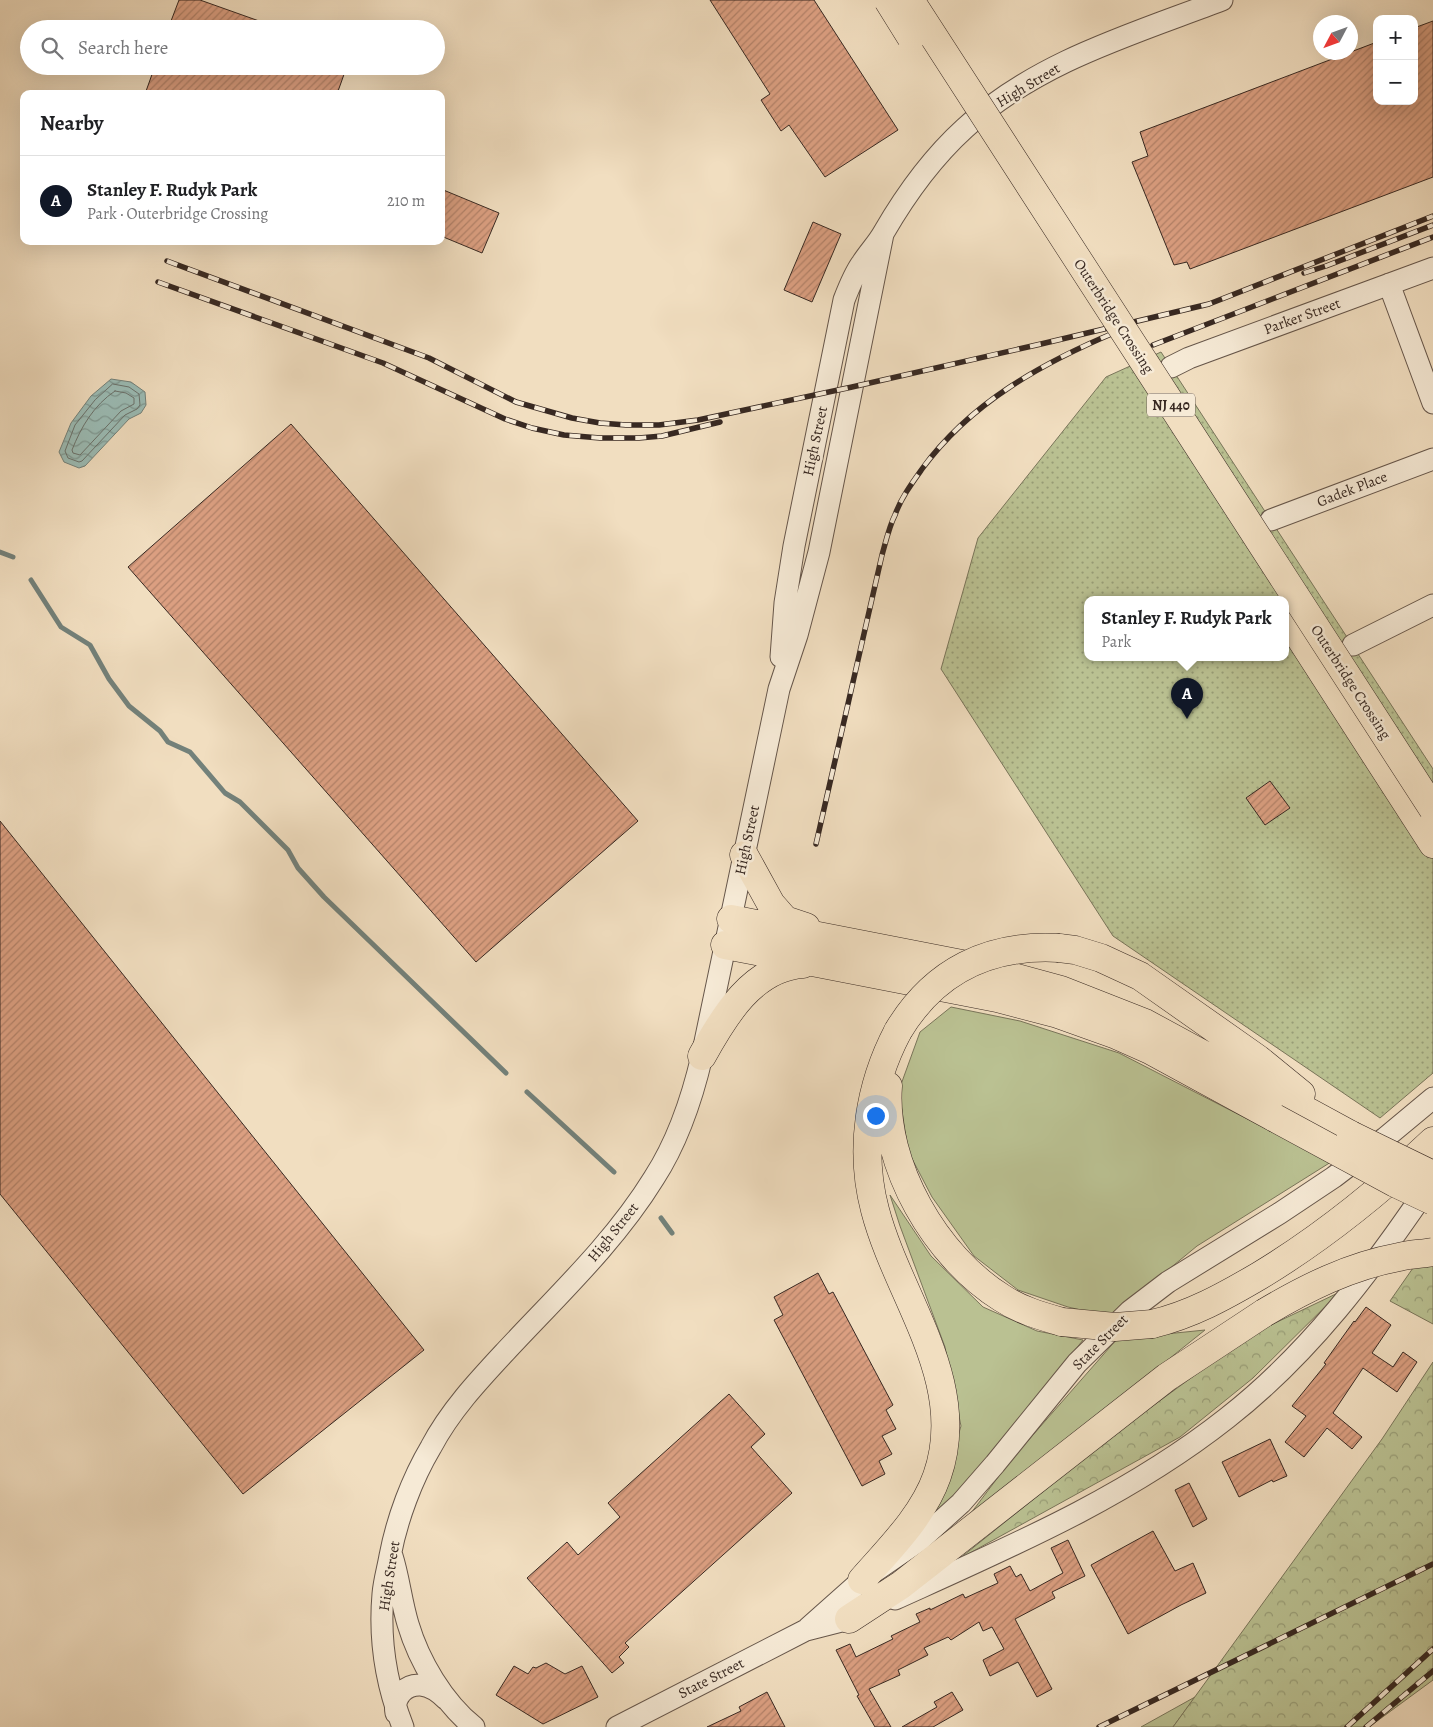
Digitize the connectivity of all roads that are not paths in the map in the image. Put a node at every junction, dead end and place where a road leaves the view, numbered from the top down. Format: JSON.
{"nodes":[{"id":1,"x":888,"y":0,"type":"edge"},
{"id":2,"x":910,"y":0,"type":"edge"},
{"id":3,"x":1222,"y":0,"type":"edge"},
{"id":4,"x":1433,"y":268,"type":"edge"},
{"id":5,"x":1389,"y":284,"type":"junction"},
{"id":6,"x":1171,"y":367,"type":"dead end"},
{"id":7,"x":1433,"y":403,"type":"edge"},
{"id":8,"x":1433,"y":459,"type":"edge"},
{"id":9,"x":1271,"y":520,"type":"dead end"},
{"id":10,"x":1273,"y":596,"type":"edge"},
{"id":11,"x":1433,"y":604,"type":"edge"},
{"id":12,"x":1289,"y":621,"type":"edge"},
{"id":13,"x":1353,"y":645,"type":"dead end"},
{"id":14,"x":1433,"y":809,"type":"edge"},
{"id":15,"x":1433,"y":844,"type":"edge"},
{"id":16,"x":744,"y":855,"type":"junction"},
{"id":17,"x":728,"y":932,"type":"junction"},
{"id":18,"x":827,"y":938,"type":"junction"},
{"id":19,"x":819,"y":964,"type":"junction"},
{"id":20,"x":898,"y":1031,"type":"junction"},
{"id":21,"x":702,"y":1056,"type":"junction"},
{"id":22,"x":1433,"y":1098,"type":"edge"},
{"id":23,"x":1284,"y":1102,"type":"junction"},
{"id":24,"x":1433,"y":1141,"type":"edge"},
{"id":25,"x":1433,"y":1175,"type":"edge"},
{"id":26,"x":1433,"y":1179,"type":"edge"},
{"id":27,"x":1433,"y":1201,"type":"edge"},
{"id":28,"x":1433,"y":1252,"type":"edge"},
{"id":29,"x":391,"y":1551,"type":"junction"},
{"id":30,"x":862,"y":1580,"type":"junction"},
{"id":31,"x":849,"y":1619,"type":"junction"},
{"id":32,"x":806,"y":1630,"type":"junction"},
{"id":33,"x":451,"y":1704,"type":"junction"},
{"id":34,"x":395,"y":1705,"type":"junction"},
{"id":35,"x":401,"y":1727,"type":"edge"},
{"id":36,"x":474,"y":1727,"type":"edge"},
{"id":37,"x":617,"y":1727,"type":"edge"}],
"edges":[{"from":1,"to":10,"type":"highway","name":"Outerbridge Crossing","number":"NJ 440","bridge":true},
{"from":2,"to":14,"type":"highway","name":"Outerbridge Crossing","number":"NJ 440","bridge":true},
{"from":3,"to":16,"type":"street","name":"High Street"},
{"from":4,"to":5,"type":"street","name":"Parker Street"},
{"from":5,"to":6,"type":"street","name":"Parker Street"},
{"from":5,"to":7,"type":"street"},
{"from":8,"to":9,"type":"street","name":"Gadek Place"},
{"from":11,"to":13,"type":"street"},
{"from":12,"to":15,"type":"highway","name":"Outerbridge Crossing"},
{"from":16,"to":17,"type":"street","name":"High Street"},
{"from":16,"to":18,"type":"highway"},
{"from":17,"to":18,"type":"highway"},
{"from":17,"to":19,"type":"highway"},
{"from":17,"to":21,"type":"street","name":"High Street"},
{"from":18,"to":23,"type":"highway"},
{"from":19,"to":21,"type":"highway"},
{"from":19,"to":23,"type":"highway"},
{"from":20,"to":23,"type":"highway","bridge":true},
{"from":20,"to":24,"type":"highway","bridge":true},
{"from":20,"to":30,"type":"highway"},
{"from":21,"to":29,"type":"street","name":"High Street"},
{"from":22,"to":30,"type":"street","name":"State Street"},
{"from":23,"to":25,"type":"highway","bridge":true},
{"from":23,"to":27,"type":"highway","bridge":true},
{"from":26,"to":31,"type":"street","name":"State Street"},
{"from":28,"to":31,"type":"highway","bridge":true},
{"from":29,"to":33,"type":"street"},
{"from":29,"to":34,"type":"street","name":"High Street"},
{"from":30,"to":32,"type":"street","name":"State Street"},
{"from":31,"to":32,"type":"street","name":"State Street"},
{"from":32,"to":37,"type":"street","name":"State Street"},
{"from":33,"to":34,"type":"street"},
{"from":33,"to":36,"type":"street"},
{"from":34,"to":35,"type":"street","name":"High Street"}]}
